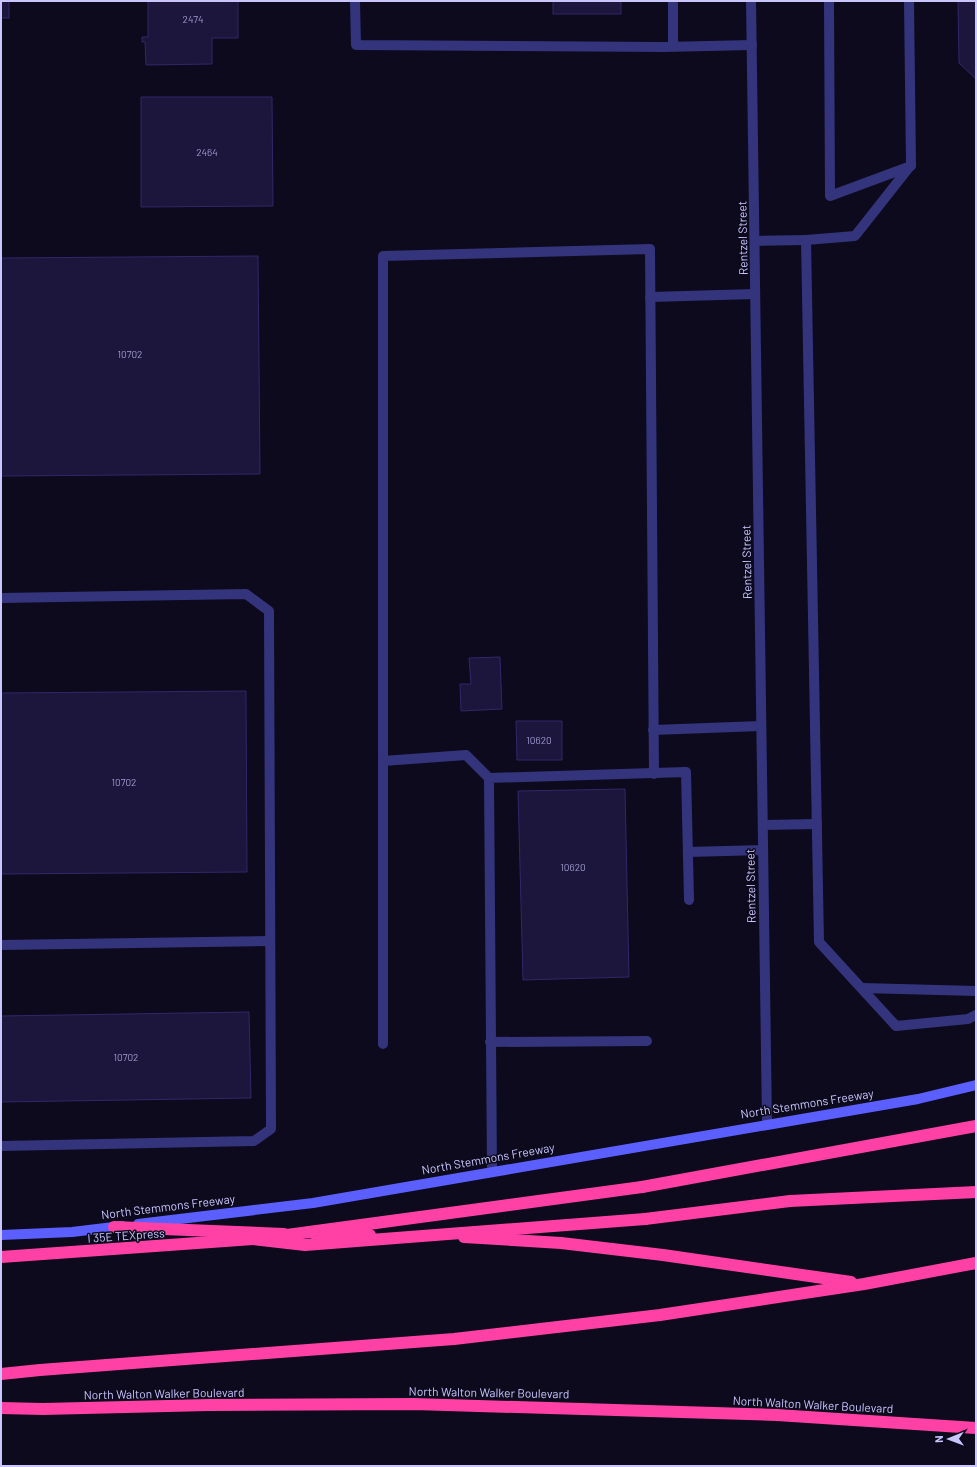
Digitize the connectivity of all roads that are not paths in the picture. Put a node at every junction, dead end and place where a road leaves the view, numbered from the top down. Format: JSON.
{"nodes":[{"id":1,"x":355,"y":1,"type":"edge"},
{"id":2,"x":673,"y":1,"type":"edge"},
{"id":3,"x":751,"y":1,"type":"edge"},
{"id":4,"x":829,"y":1,"type":"edge"},
{"id":5,"x":909,"y":1,"type":"edge"},
{"id":6,"x":752,"y":45,"type":"junction"},
{"id":7,"x":673,"y":46,"type":"junction"},
{"id":8,"x":911,"y":165,"type":"junction"},
{"id":9,"x":806,"y":240,"type":"junction"},
{"id":10,"x":754,"y":241,"type":"junction"},
{"id":11,"x":756,"y":294,"type":"junction"},
{"id":12,"x":650,"y":297,"type":"junction"},
{"id":13,"x":1,"y":598,"type":"edge"},
{"id":14,"x":761,"y":726,"type":"junction"},
{"id":15,"x":653,"y":730,"type":"junction"},
{"id":16,"x":383,"y":760,"type":"junction"},
{"id":17,"x":654,"y":774,"type":"junction"},
{"id":18,"x":489,"y":778,"type":"junction"},
{"id":19,"x":817,"y":824,"type":"junction"},
{"id":20,"x":763,"y":825,"type":"junction"},
{"id":21,"x":763,"y":850,"type":"junction"},
{"id":22,"x":688,"y":852,"type":"junction"},
{"id":23,"x":689,"y":900,"type":"dead end"},
{"id":24,"x":270,"y":941,"type":"junction"},
{"id":25,"x":1,"y":945,"type":"edge"},
{"id":26,"x":862,"y":988,"type":"junction"},
{"id":27,"x":976,"y":990,"type":"edge"},
{"id":28,"x":976,"y":1015,"type":"edge"},
{"id":29,"x":647,"y":1041,"type":"dead end"},
{"id":30,"x":490,"y":1042,"type":"junction"},
{"id":31,"x":383,"y":1044,"type":"dead end"},
{"id":32,"x":976,"y":1085,"type":"edge"},
{"id":33,"x":767,"y":1123,"type":"junction"},
{"id":34,"x":976,"y":1126,"type":"edge"},
{"id":35,"x":1,"y":1146,"type":"edge"},
{"id":36,"x":492,"y":1172,"type":"junction"},
{"id":37,"x":976,"y":1192,"type":"edge"},
{"id":38,"x":114,"y":1227,"type":"junction"},
{"id":39,"x":1,"y":1235,"type":"edge"},
{"id":40,"x":253,"y":1239,"type":"junction"},
{"id":41,"x":1,"y":1258,"type":"edge"},
{"id":42,"x":976,"y":1263,"type":"edge"},
{"id":43,"x":864,"y":1284,"type":"junction"},
{"id":44,"x":1,"y":1374,"type":"edge"},
{"id":45,"x":1,"y":1408,"type":"edge"},
{"id":46,"x":976,"y":1428,"type":"edge"}],
"edges":[{"from":1,"to":7,"type":"street"},
{"from":2,"to":7,"type":"street"},
{"from":3,"to":6,"type":"street","name":"Rentzel Street"},
{"from":4,"to":8,"type":"street"},
{"from":5,"to":8,"type":"street"},
{"from":6,"to":7,"type":"street"},
{"from":6,"to":10,"type":"street","name":"Rentzel Street"},
{"from":8,"to":9,"type":"street"},
{"from":9,"to":10,"type":"street"},
{"from":9,"to":19,"type":"street"},
{"from":10,"to":11,"type":"street","name":"Rentzel Street"},
{"from":11,"to":12,"type":"street"},
{"from":11,"to":14,"type":"street","name":"Rentzel Street"},
{"from":12,"to":15,"type":"street"},
{"from":12,"to":16,"type":"street"},
{"from":13,"to":24,"type":"street"},
{"from":14,"to":15,"type":"street"},
{"from":14,"to":20,"type":"street","name":"Rentzel Street"},
{"from":15,"to":17,"type":"street"},
{"from":16,"to":18,"type":"street"},
{"from":16,"to":31,"type":"street"},
{"from":17,"to":18,"type":"street"},
{"from":17,"to":22,"type":"street"},
{"from":18,"to":30,"type":"street"},
{"from":19,"to":20,"type":"street"},
{"from":19,"to":26,"type":"street"},
{"from":20,"to":21,"type":"street","name":"Rentzel Street"},
{"from":21,"to":22,"type":"street"},
{"from":21,"to":33,"type":"street","name":"Rentzel Street"},
{"from":22,"to":23,"type":"street"},
{"from":24,"to":25,"type":"street"},
{"from":24,"to":35,"type":"street"},
{"from":26,"to":27,"type":"street"},
{"from":26,"to":28,"type":"street"},
{"from":29,"to":30,"type":"street"},
{"from":30,"to":36,"type":"street"},
{"from":32,"to":33,"type":"main road","name":"North Stemmons Freeway"},
{"from":33,"to":36,"type":"main road","name":"North Stemmons Freeway"},
{"from":34,"to":40,"type":"highway","bridge":true},
{"from":36,"to":38,"type":"main road","name":"North Stemmons Freeway"},
{"from":37,"to":40,"type":"highway","bridge":true},
{"from":38,"to":39,"type":"main road","name":"North Stemmons Freeway"},
{"from":38,"to":43,"type":"highway"},
{"from":40,"to":41,"type":"highway","name":"I 35E TEXpress"},
{"from":42,"to":43,"type":"highway"},
{"from":43,"to":44,"type":"highway"},
{"from":45,"to":46,"type":"highway","name":"North Walton Walker Boulevard"}]}
